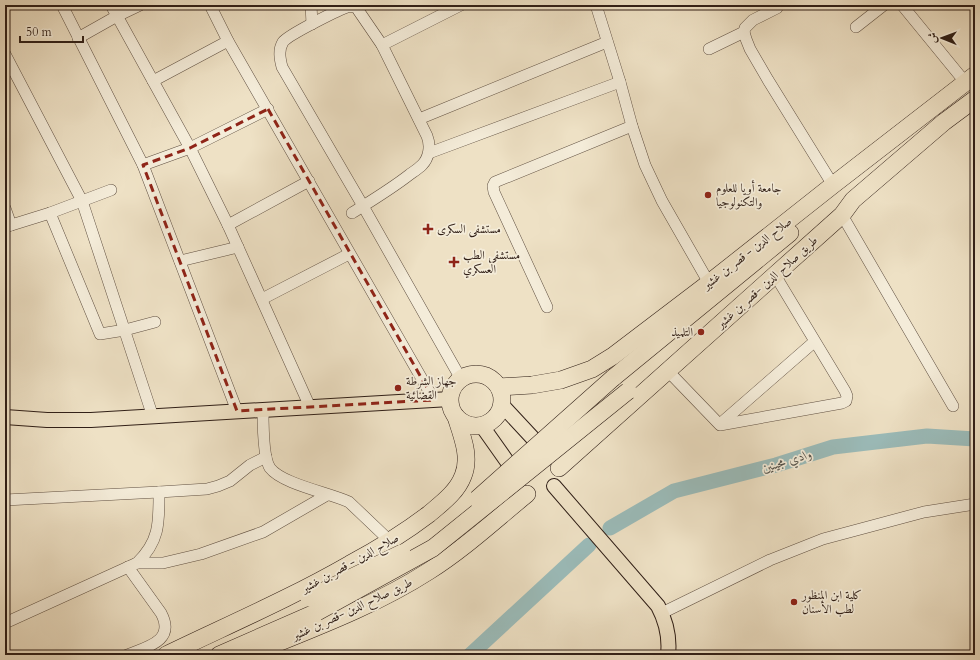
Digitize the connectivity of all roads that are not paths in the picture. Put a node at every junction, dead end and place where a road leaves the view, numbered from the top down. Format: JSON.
{"nodes":[{"id":1,"x":62,"y":5,"type":"edge"},
{"id":2,"x":112,"y":5,"type":"edge"},
{"id":3,"x":140,"y":5,"type":"edge"},
{"id":4,"x":210,"y":5,"type":"edge"},
{"id":5,"x":311,"y":5,"type":"edge"},
{"id":6,"x":461,"y":5,"type":"edge"},
{"id":7,"x":596,"y":5,"type":"edge"},
{"id":8,"x":884,"y":5,"type":"edge"},
{"id":9,"x":902,"y":5,"type":"edge"},
{"id":10,"x":777,"y":8,"type":"dead end"},
{"id":11,"x":117,"y":16,"type":"junction"},
{"id":12,"x":312,"y":24,"type":"junction"},
{"id":13,"x":856,"y":26,"type":"dead end"},
{"id":14,"x":744,"y":32,"type":"junction"},
{"id":15,"x":78,"y":38,"type":"junction"},
{"id":16,"x":228,"y":41,"type":"junction"},
{"id":17,"x":607,"y":42,"type":"junction"},
{"id":18,"x":382,"y":45,"type":"junction"},
{"id":19,"x":709,"y":49,"type":"dead end"},
{"id":20,"x":5,"y":54,"type":"edge"},
{"id":21,"x":970,"y":79,"type":"edge"},
{"id":22,"x":153,"y":81,"type":"junction"},
{"id":23,"x":620,"y":82,"type":"junction"},
{"id":24,"x":975,"y":99,"type":"edge"},
{"id":25,"x":268,"y":109,"type":"junction"},
{"id":26,"x":419,"y":119,"type":"junction"},
{"id":27,"x":632,"y":126,"type":"junction"},
{"id":28,"x":190,"y":148,"type":"junction"},
{"id":29,"x":428,"y":153,"type":"junction"},
{"id":30,"x":143,"y":165,"type":"junction"},
{"id":31,"x":309,"y":181,"type":"junction"},
{"id":32,"x":833,"y":185,"type":"junction"},
{"id":33,"x":111,"y":190,"type":"dead end"},
{"id":34,"x":853,"y":200,"type":"junction"},
{"id":35,"x":82,"y":201,"type":"junction"},
{"id":36,"x":363,"y":206,"type":"junction"},
{"id":37,"x":5,"y":208,"type":"edge"},
{"id":38,"x":50,"y":213,"type":"junction"},
{"id":39,"x":352,"y":213,"type":"dead end"},
{"id":40,"x":842,"y":215,"type":"junction"},
{"id":41,"x":228,"y":225,"type":"junction"},
{"id":42,"x":8,"y":226,"type":"edge"},
{"id":43,"x":238,"y":247,"type":"junction"},
{"id":44,"x":349,"y":254,"type":"junction"},
{"id":45,"x":180,"y":261,"type":"junction"},
{"id":46,"x":775,"y":275,"type":"junction"},
{"id":47,"x":709,"y":283,"type":"junction"},
{"id":48,"x":262,"y":298,"type":"junction"},
{"id":49,"x":547,"y":307,"type":"dead end"},
{"id":50,"x":154,"y":322,"type":"dead end"},
{"id":51,"x":125,"y":330,"type":"junction"},
{"id":52,"x":814,"y":342,"type":"junction"},
{"id":53,"x":668,"y":371,"type":"junction"},
{"id":54,"x":461,"y":379,"type":"junction"},
{"id":55,"x":499,"y":387,"type":"junction"},
{"id":56,"x":442,"y":400,"type":"junction"},
{"id":57,"x":502,"y":405,"type":"junction"},
{"id":58,"x":953,"y":406,"type":"dead end"},
{"id":59,"x":310,"y":407,"type":"junction"},
{"id":60,"x":262,"y":410,"type":"junction"},
{"id":61,"x":237,"y":411,"type":"junction"},
{"id":62,"x":5,"y":417,"type":"edge"},
{"id":63,"x":153,"y":417,"type":"junction"},
{"id":64,"x":456,"y":417,"type":"junction"},
{"id":65,"x":720,"y":425,"type":"junction"},
{"id":66,"x":482,"y":426,"type":"junction"},
{"id":67,"x":541,"y":448,"type":"junction"},
{"id":68,"x":266,"y":457,"type":"junction"},
{"id":69,"x":511,"y":467,"type":"junction"},
{"id":70,"x":559,"y":468,"type":"junction"},
{"id":71,"x":159,"y":492,"type":"junction"},
{"id":72,"x":541,"y":492,"type":"junction"},
{"id":73,"x":327,"y":494,"type":"junction"},
{"id":74,"x":5,"y":500,"type":"edge"},
{"id":75,"x":975,"y":504,"type":"edge"},
{"id":76,"x":391,"y":542,"type":"junction"},
{"id":77,"x":132,"y":565,"type":"junction"},
{"id":78,"x":313,"y":605,"type":"junction"},
{"id":79,"x":662,"y":614,"type":"junction"},
{"id":80,"x":5,"y":623,"type":"edge"},
{"id":81,"x":127,"y":655,"type":"edge"},
{"id":82,"x":166,"y":655,"type":"edge"},
{"id":83,"x":191,"y":655,"type":"edge"},
{"id":84,"x":219,"y":655,"type":"edge"},
{"id":85,"x":248,"y":655,"type":"edge"},
{"id":86,"x":668,"y":655,"type":"edge"}],
"edges":[{"from":1,"to":15,"type":"street"},
{"from":2,"to":11,"type":"street"},
{"from":3,"to":11,"type":"street"},
{"from":4,"to":16,"type":"street"},
{"from":5,"to":12,"type":"street"},
{"from":6,"to":18,"type":"street"},
{"from":7,"to":17,"type":"street"},
{"from":8,"to":13,"type":"street"},
{"from":9,"to":21,"type":"street"},
{"from":10,"to":14,"type":"street"},
{"from":11,"to":15,"type":"street"},
{"from":11,"to":22,"type":"street"},
{"from":12,"to":18,"type":"street"},
{"from":12,"to":36,"type":"street"},
{"from":14,"to":19,"type":"street"},
{"from":14,"to":32,"type":"street"},
{"from":15,"to":30,"type":"street"},
{"from":16,"to":22,"type":"street"},
{"from":16,"to":25,"type":"street"},
{"from":17,"to":23,"type":"street"},
{"from":17,"to":26,"type":"street"},
{"from":18,"to":26,"type":"street"},
{"from":20,"to":35,"type":"street"},
{"from":21,"to":32,"type":"highway","name":"صلاح الدين - قصر بن غشير"},
{"from":22,"to":28,"type":"street"},
{"from":23,"to":27,"type":"street"},
{"from":23,"to":29,"type":"street"},
{"from":24,"to":34,"type":"highway","name":"طريق صلاح الدين -قصر بن غشير"},
{"from":25,"to":28,"type":"street"},
{"from":25,"to":31,"type":"street"},
{"from":26,"to":29,"type":"street"},
{"from":27,"to":47,"type":"street"},
{"from":27,"to":49,"type":"street"},
{"from":28,"to":30,"type":"street"},
{"from":28,"to":41,"type":"street"},
{"from":29,"to":36,"type":"street"},
{"from":30,"to":45,"type":"street"},
{"from":31,"to":41,"type":"street"},
{"from":31,"to":44,"type":"street"},
{"from":32,"to":47,"type":"highway","name":"صلاح الدين - قصر بن غشير"},
{"from":32,"to":78,"type":"highway","bridge":true},
{"from":33,"to":35,"type":"street"},
{"from":34,"to":40,"type":"highway","name":"طريق صلاح الدين -قصر بن غشير"},
{"from":34,"to":78,"type":"highway","bridge":true},
{"from":35,"to":38,"type":"street"},
{"from":35,"to":51,"type":"street"},
{"from":36,"to":39,"type":"street"},
{"from":36,"to":54,"type":"street"},
{"from":37,"to":42,"type":"street"},
{"from":38,"to":42,"type":"street"},
{"from":38,"to":51,"type":"street"},
{"from":40,"to":46,"type":"highway","name":"طريق صلاح الدين -قصر بن غشير"},
{"from":40,"to":58,"type":"street"},
{"from":41,"to":43,"type":"street"},
{"from":43,"to":45,"type":"street"},
{"from":43,"to":48,"type":"street"},
{"from":44,"to":48,"type":"street"},
{"from":44,"to":56,"type":"street"},
{"from":45,"to":61,"type":"street"},
{"from":46,"to":52,"type":"street"},
{"from":46,"to":53,"type":"highway","name":"طريق صلاح الدين -قصر بن غشير"},
{"from":47,"to":55,"type":"highway","name":"صلاح الدين - قصر بن غشير"},
{"from":48,"to":59,"type":"street"},
{"from":50,"to":51,"type":"street"},
{"from":51,"to":63,"type":"street"},
{"from":52,"to":65,"type":"street"},
{"from":52,"to":65,"type":"street"},
{"from":53,"to":65,"type":"street"},
{"from":53,"to":70,"type":"highway","name":"طريق صلاح الدين -قصر بن غشير"},
{"from":54,"to":55,"type":"highway"},
{"from":54,"to":56,"type":"highway"},
{"from":55,"to":57,"type":"highway"},
{"from":56,"to":59,"type":"main road"},
{"from":56,"to":64,"type":"highway"},
{"from":57,"to":66,"type":"highway"},
{"from":57,"to":67,"type":"main road"},
{"from":59,"to":60,"type":"main road"},
{"from":60,"to":61,"type":"main road"},
{"from":60,"to":68,"type":"street"},
{"from":61,"to":63,"type":"main road"},
{"from":62,"to":63,"type":"main road"},
{"from":64,"to":66,"type":"highway"},
{"from":64,"to":76,"type":"highway","name":"صلاح الدين - قصر بن غشير"},
{"from":66,"to":69,"type":"main road"},
{"from":67,"to":69,"type":"main road"},
{"from":67,"to":70,"type":"main road"},
{"from":68,"to":71,"type":"street"},
{"from":68,"to":73,"type":"street"},
{"from":69,"to":72,"type":"main road"},
{"from":70,"to":72,"type":"main road"},
{"from":71,"to":74,"type":"street"},
{"from":71,"to":77,"type":"street"},
{"from":72,"to":79,"type":"main road"},
{"from":72,"to":85,"type":"highway","name":"طريق صلاح الدين -قصر بن غشير"},
{"from":73,"to":76,"type":"street"},
{"from":73,"to":77,"type":"street"},
{"from":75,"to":79,"type":"street"},
{"from":76,"to":82,"type":"highway","name":"صلاح الدين - قصر بن غشير"},
{"from":77,"to":80,"type":"street"},
{"from":77,"to":81,"type":"street"},
{"from":78,"to":83,"type":"highway"},
{"from":78,"to":84,"type":"highway"},
{"from":79,"to":86,"type":"main road"}]}
